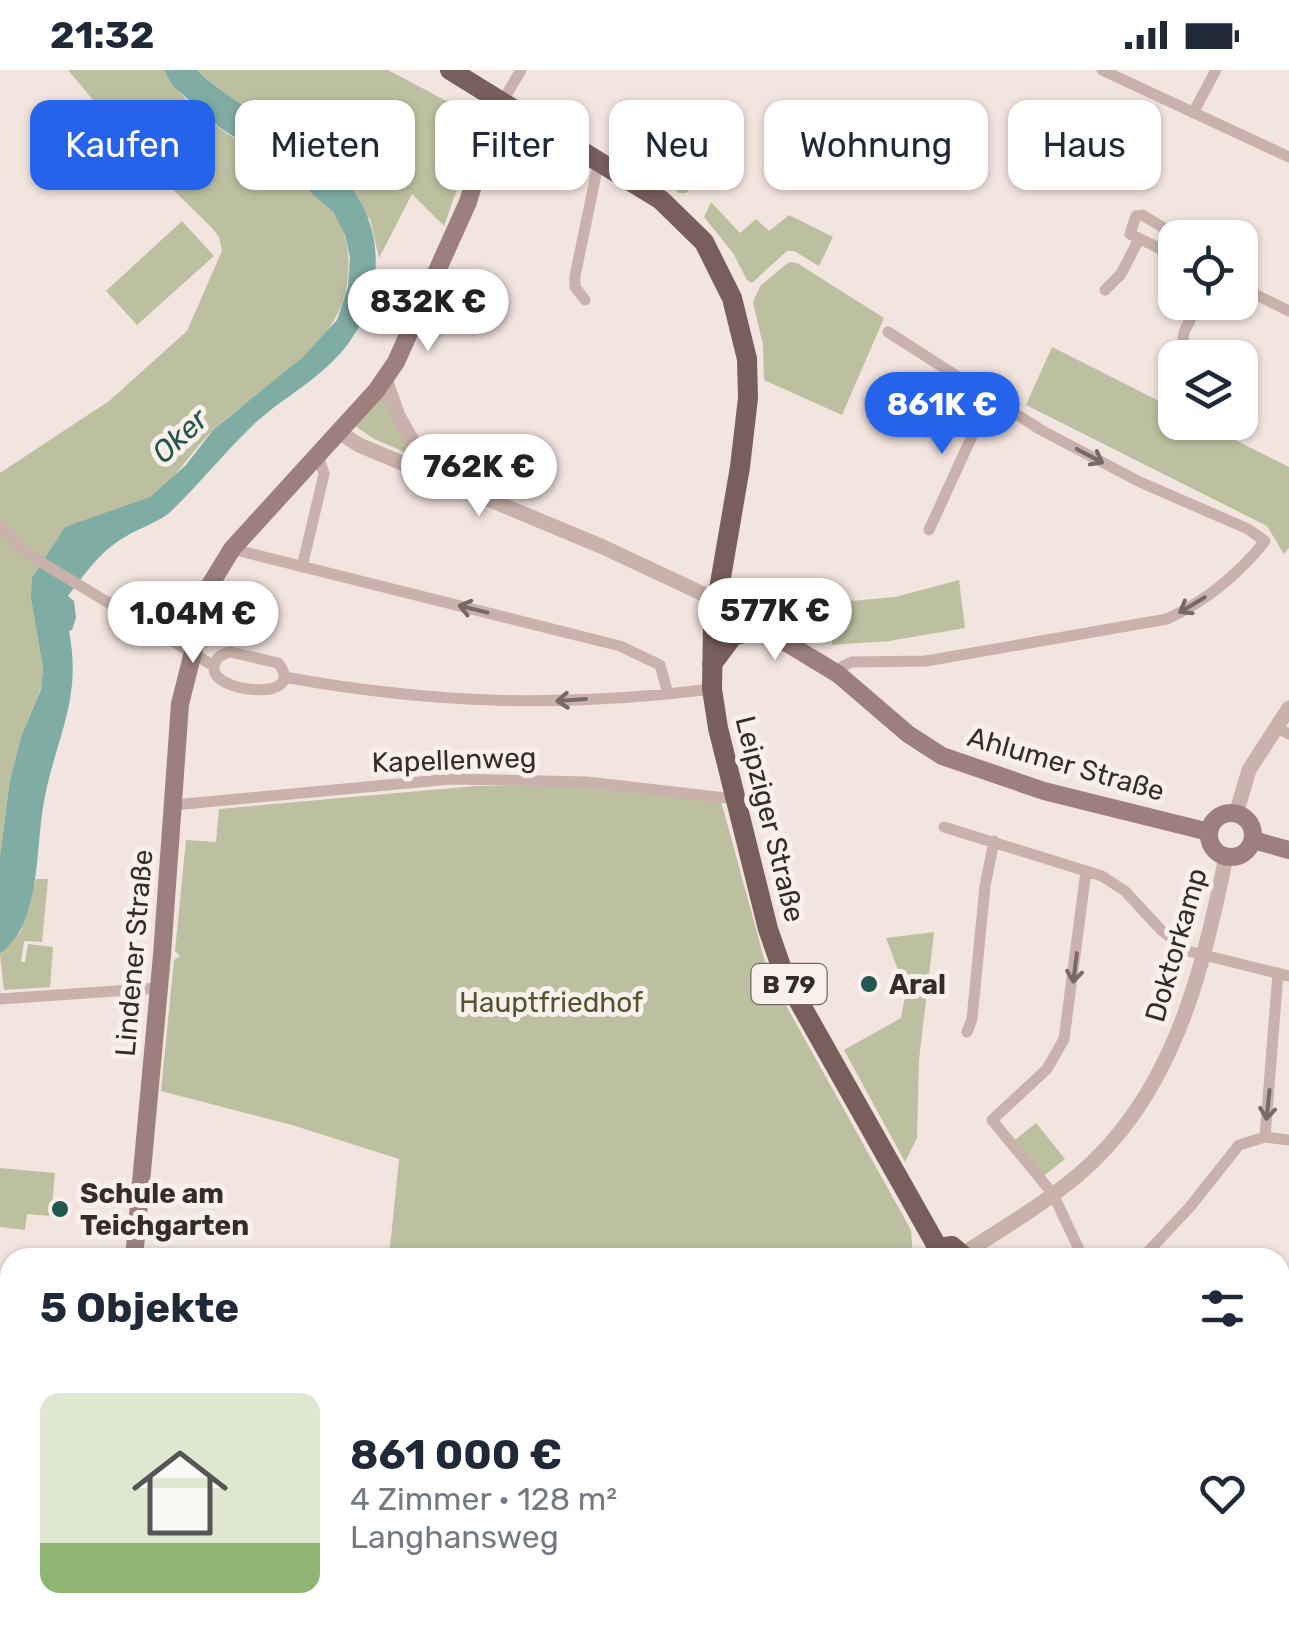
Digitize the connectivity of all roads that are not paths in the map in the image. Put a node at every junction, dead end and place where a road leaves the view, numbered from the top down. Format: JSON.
{"nodes":[{"id":1,"x":450,"y":70,"type":"edge"},
{"id":2,"x":521,"y":70,"type":"edge"},
{"id":3,"x":1102,"y":70,"type":"edge"},
{"id":4,"x":1216,"y":70,"type":"edge"},
{"id":5,"x":499,"y":100,"type":"edge"},
{"id":6,"x":503,"y":100,"type":"edge"},
{"id":7,"x":1193,"y":113,"type":"junction"},
{"id":8,"x":589,"y":154,"type":"edge"},
{"id":9,"x":1289,"y":157,"type":"edge"},
{"id":10,"x":599,"y":160,"type":"junction"},
{"id":11,"x":472,"y":190,"type":"edge"},
{"id":12,"x":1158,"y":224,"type":"edge"},
{"id":13,"x":1139,"y":239,"type":"junction"},
{"id":14,"x":1158,"y":248,"type":"edge"},
{"id":15,"x":1105,"y":290,"type":"dead end"},
{"id":16,"x":1258,"y":296,"type":"edge"},
{"id":17,"x":585,"y":300,"type":"dead end"},
{"id":18,"x":1289,"y":312,"type":"edge"},
{"id":19,"x":888,"y":332,"type":"dead end"},
{"id":20,"x":385,"y":378,"type":"junction"},
{"id":21,"x":990,"y":399,"type":"junction"},
{"id":22,"x":339,"y":432,"type":"junction"},
{"id":23,"x":318,"y":455,"type":"junction"},
{"id":24,"x":432,"y":474,"type":"junction"},
{"id":25,"x":1,"y":529,"type":"edge"},
{"id":26,"x":930,"y":530,"type":"dead end"},
{"id":27,"x":232,"y":549,"type":"junction"},
{"id":28,"x":302,"y":567,"type":"junction"},
{"id":29,"x":716,"y":600,"type":"junction"},
{"id":30,"x":764,"y":628,"type":"junction"},
{"id":31,"x":192,"y":654,"type":"junction"},
{"id":32,"x":711,"y":665,"type":"junction"},
{"id":33,"x":214,"y":666,"type":"junction"},
{"id":34,"x":838,"y":674,"type":"junction"},
{"id":35,"x":284,"y":677,"type":"junction"},
{"id":36,"x":712,"y":689,"type":"junction"},
{"id":37,"x":668,"y":694,"type":"junction"},
{"id":38,"x":1289,"y":708,"type":"edge"},
{"id":39,"x":1282,"y":730,"type":"edge"},
{"id":40,"x":735,"y":796,"type":"junction"},
{"id":41,"x":174,"y":804,"type":"junction"},
{"id":42,"x":1236,"y":814,"type":"junction"},
{"id":43,"x":944,"y":827,"type":"dead end"},
{"id":44,"x":1209,"y":832,"type":"junction"},
{"id":45,"x":1253,"y":840,"type":"junction"},
{"id":46,"x":994,"y":841,"type":"junction"},
{"id":47,"x":1289,"y":850,"type":"edge"},
{"id":48,"x":1226,"y":857,"type":"junction"},
{"id":49,"x":1086,"y":871,"type":"junction"},
{"id":50,"x":1202,"y":955,"type":"junction"},
{"id":51,"x":1284,"y":975,"type":"edge"},
{"id":52,"x":159,"y":988,"type":"junction"},
{"id":53,"x":0,"y":1000,"type":"edge"},
{"id":54,"x":968,"y":1032,"type":"dead end"},
{"id":55,"x":1264,"y":1137,"type":"junction"},
{"id":56,"x":1289,"y":1140,"type":"edge"},
{"id":57,"x":1053,"y":1194,"type":"junction"},
{"id":58,"x":135,"y":1248,"type":"edge"},
{"id":59,"x":932,"y":1248,"type":"edge"},
{"id":60,"x":975,"y":1248,"type":"edge"},
{"id":61,"x":1079,"y":1248,"type":"edge"},
{"id":62,"x":1151,"y":1248,"type":"edge"}],
"edges":[{"from":1,"to":5,"type":"main road","number":"B 79"},
{"from":2,"to":6,"type":"street"},
{"from":3,"to":7,"type":"street"},
{"from":4,"to":7,"type":"street"},
{"from":7,"to":9,"type":"street"},
{"from":8,"to":10,"type":"main road","number":"B 79"},
{"from":10,"to":17,"type":"street"},
{"from":10,"to":29,"type":"main road","number":"B 79"},
{"from":11,"to":20,"type":"main road","name":"Lindener Straße"},
{"from":12,"to":13,"type":"street"},
{"from":13,"to":14,"type":"street"},
{"from":13,"to":15,"type":"street"},
{"from":16,"to":18,"type":"street"},
{"from":19,"to":21,"type":"street"},
{"from":20,"to":22,"type":"main road","name":"Lindener Straße"},
{"from":20,"to":24,"type":"street"},
{"from":21,"to":26,"type":"street"},
{"from":21,"to":34,"type":"street","one_way":true},
{"from":22,"to":23,"type":"main road","name":"Lindener Straße"},
{"from":22,"to":24,"type":"street"},
{"from":23,"to":27,"type":"main road","name":"Lindener Straße"},
{"from":23,"to":28,"type":"street"},
{"from":24,"to":29,"type":"street"},
{"from":25,"to":31,"type":"street"},
{"from":27,"to":28,"type":"street"},
{"from":27,"to":31,"type":"main road","name":"Lindener Straße"},
{"from":37,"to":28,"type":"street","one_way":true},
{"from":29,"to":30,"type":"main road","name":"Ahlumer Straße"},
{"from":29,"to":32,"type":"main road","name":"Leipziger Straße","number":"B 79"},
{"from":30,"to":32,"type":"main road"},
{"from":30,"to":34,"type":"main road","name":"Ahlumer Straße"},
{"from":31,"to":33,"type":"street"},
{"from":31,"to":41,"type":"main road","name":"Lindener Straße"},
{"from":32,"to":36,"type":"main road","name":"Leipziger Straße","number":"B 79"},
{"from":33,"to":35,"type":"street"},
{"from":33,"to":35,"type":"street"},
{"from":34,"to":44,"type":"main road","name":"Ahlumer Straße"},
{"from":37,"to":35,"type":"street","one_way":true},
{"from":36,"to":37,"type":"street"},
{"from":36,"to":40,"type":"main road","name":"Leipziger Straße","number":"B 79"},
{"from":38,"to":39,"type":"street"},
{"from":39,"to":42,"type":"street"},
{"from":40,"to":41,"type":"street","name":"Kapellenweg"},
{"from":40,"to":59,"type":"main road","name":"Leipziger Straße","number":"B 79"},
{"from":41,"to":52,"type":"main road","name":"Lindener Straße"},
{"from":42,"to":44,"type":"main road"},
{"from":42,"to":45,"type":"main road"},
{"from":43,"to":46,"type":"street"},
{"from":44,"to":48,"type":"main road"},
{"from":45,"to":47,"type":"main road"},
{"from":45,"to":48,"type":"main road"},
{"from":46,"to":49,"type":"street"},
{"from":46,"to":54,"type":"street"},
{"from":48,"to":50,"type":"street","name":"Doktorkamp"},
{"from":49,"to":50,"type":"street"},
{"from":49,"to":57,"type":"street","one_way":true},
{"from":50,"to":51,"type":"street"},
{"from":50,"to":57,"type":"street","name":"Doktorkamp"},
{"from":51,"to":55,"type":"street","one_way":true},
{"from":52,"to":53,"type":"street"},
{"from":52,"to":58,"type":"main road","name":"Lindener Straße"},
{"from":55,"to":56,"type":"street"},
{"from":55,"to":62,"type":"street"},
{"from":57,"to":60,"type":"street","name":"Doktorkamp"},
{"from":57,"to":61,"type":"street"}]}
